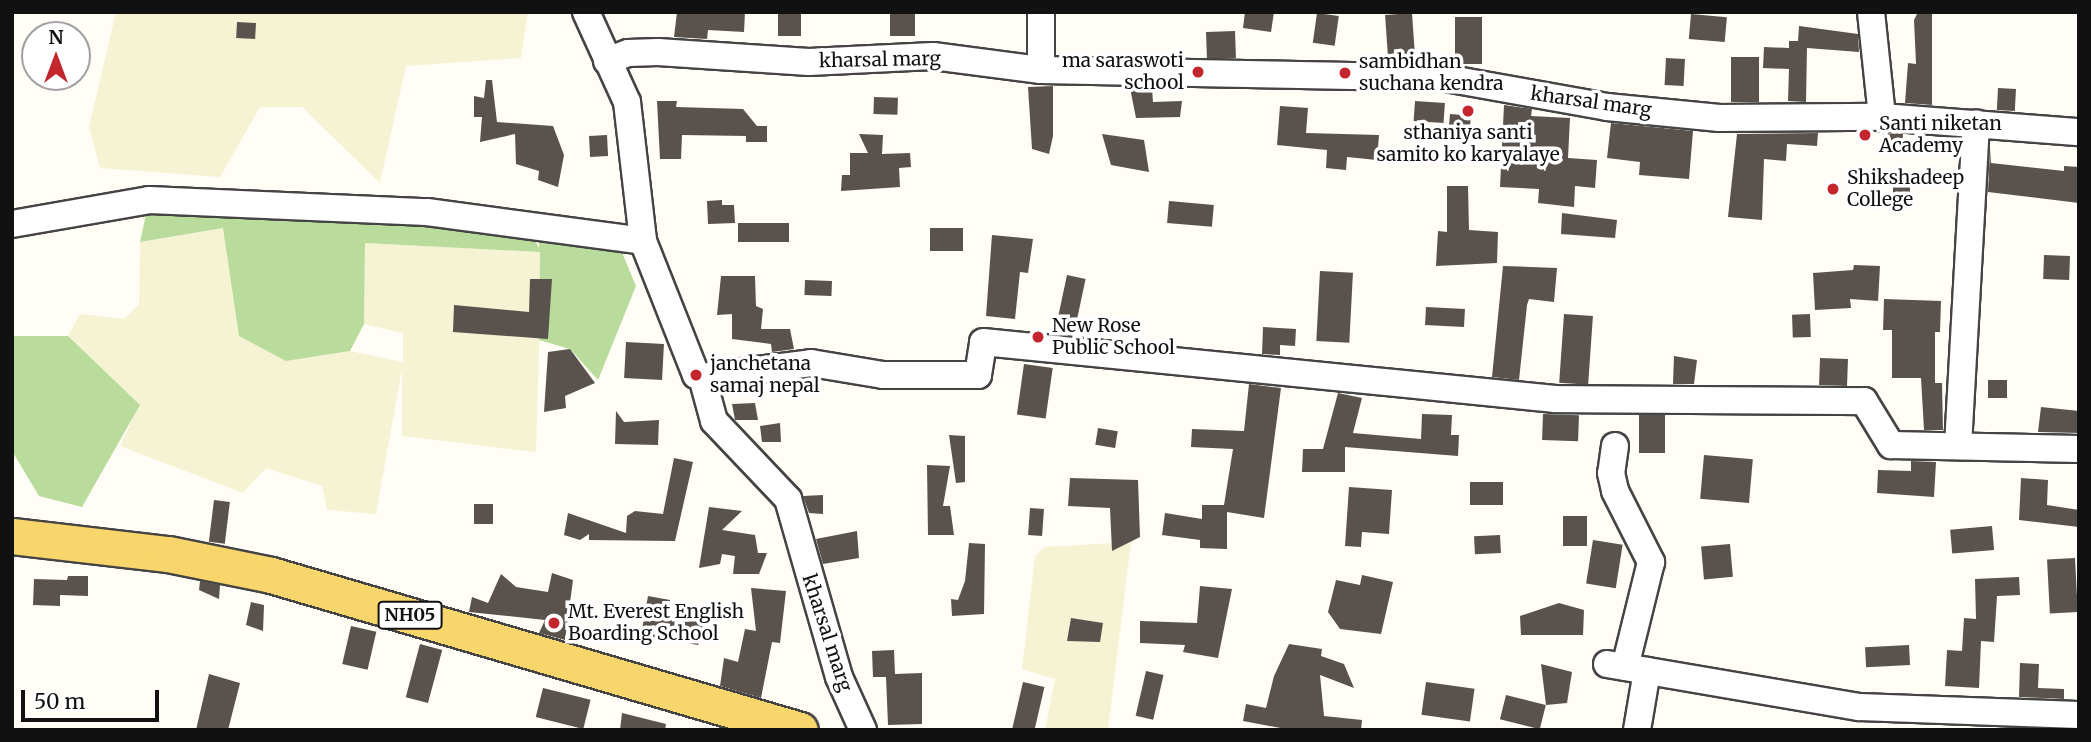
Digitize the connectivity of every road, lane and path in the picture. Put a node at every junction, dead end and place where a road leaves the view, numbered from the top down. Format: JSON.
{"nodes":[{"id":1,"x":586,"y":12,"type":"edge"},
{"id":2,"x":1041,"y":12,"type":"edge"},
{"id":3,"x":1871,"y":12,"type":"edge"},
{"id":4,"x":607,"y":61,"type":"junction"},
{"id":5,"x":1041,"y":70,"type":"junction"},
{"id":6,"x":1882,"y":117,"type":"junction"},
{"id":7,"x":1976,"y":124,"type":"junction"},
{"id":8,"x":2079,"y":132,"type":"edge"},
{"id":9,"x":12,"y":224,"type":"edge"},
{"id":10,"x":643,"y":241,"type":"junction"},
{"id":11,"x":702,"y":377,"type":"junction"},
{"id":12,"x":1615,"y":446,"type":"dead end"},
{"id":13,"x":1958,"y":446,"type":"junction"},
{"id":14,"x":2079,"y":449,"type":"edge"},
{"id":15,"x":12,"y":536,"type":"edge"},
{"id":16,"x":1627,"y":667,"type":"junction"},
{"id":17,"x":2079,"y":715,"type":"edge"},
{"id":18,"x":800,"y":730,"type":"edge"},
{"id":19,"x":863,"y":730,"type":"edge"},
{"id":20,"x":1637,"y":730,"type":"edge"}],
"edges":[{"from":1,"to":4,"type":"street"},
{"from":2,"to":5,"type":"street"},
{"from":3,"to":6,"type":"street"},
{"from":4,"to":5,"type":"street","name":"kharsal marg"},
{"from":4,"to":10,"type":"street","name":"kharsal marg"},
{"from":5,"to":6,"type":"street","name":"kharsal marg"},
{"from":6,"to":7,"type":"street","name":"kharsal marg"},
{"from":7,"to":8,"type":"street","name":"kharsal marg"},
{"from":7,"to":13,"type":"street"},
{"from":9,"to":10,"type":"street"},
{"from":10,"to":11,"type":"street","name":"kharsal marg"},
{"from":11,"to":13,"type":"street"},
{"from":11,"to":19,"type":"street","name":"kharsal marg"},
{"from":12,"to":16,"type":"street"},
{"from":13,"to":14,"type":"street"},
{"from":15,"to":18,"type":"main road","number":"NH05"},
{"from":16,"to":17,"type":"street"},
{"from":16,"to":20,"type":"street"}]}
